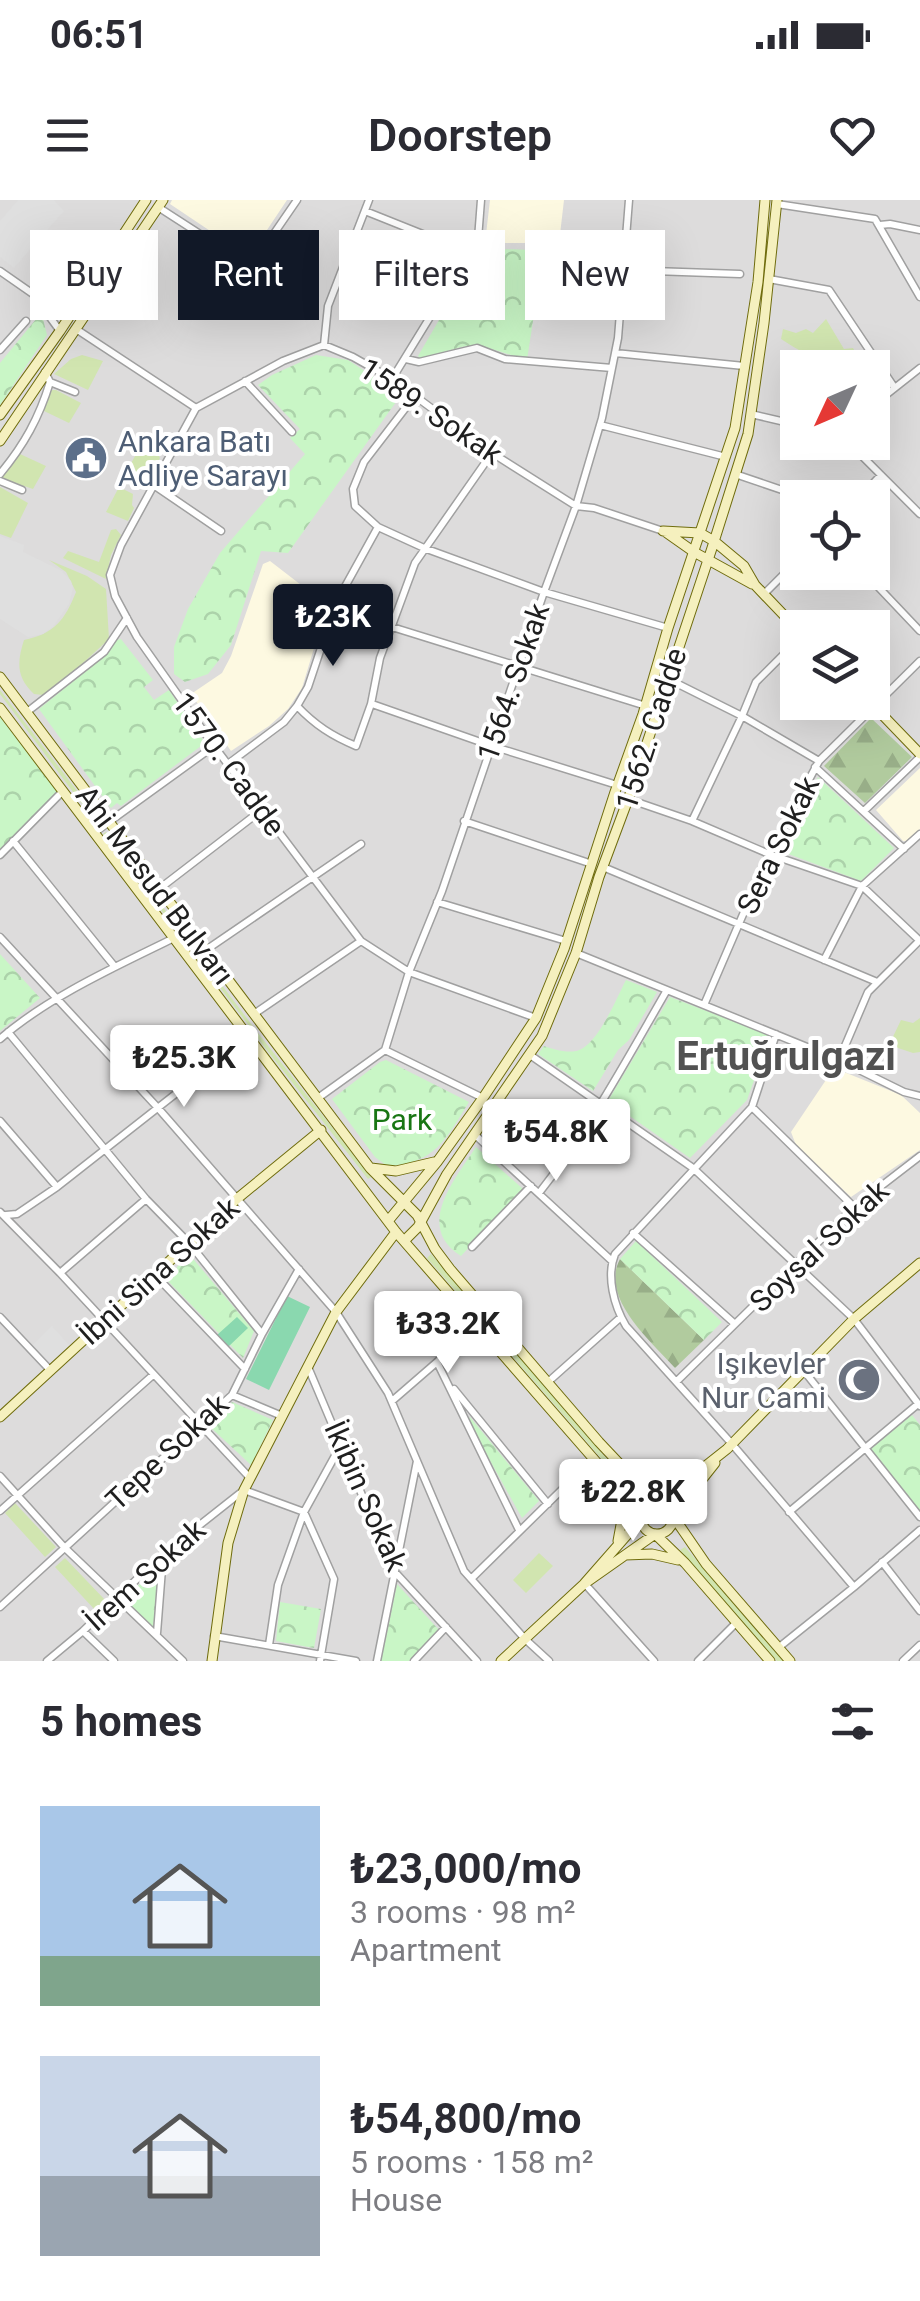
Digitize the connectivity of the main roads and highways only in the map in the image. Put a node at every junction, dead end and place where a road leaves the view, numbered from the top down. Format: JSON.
{"nodes":[{"id":1,"x":146,"y":200,"type":"edge"},
{"id":2,"x":765,"y":200,"type":"edge"},
{"id":3,"x":777,"y":202,"type":"edge"},
{"id":4,"x":161,"y":204,"type":"edge"},
{"id":5,"x":0,"y":415,"type":"edge"},
{"id":6,"x":0,"y":441,"type":"edge"},
{"id":7,"x":700,"y":534,"type":"junction"},
{"id":8,"x":714,"y":541,"type":"junction"},
{"id":9,"x":694,"y":552,"type":"junction"},
{"id":10,"x":708,"y":559,"type":"junction"},
{"id":11,"x":755,"y":585,"type":"junction"},
{"id":12,"x":780,"y":611,"type":"edge"},
{"id":13,"x":0,"y":677,"type":"edge"},
{"id":14,"x":0,"y":708,"type":"edge"},
{"id":15,"x":886,"y":720,"type":"edge"},
{"id":16,"x":920,"y":755,"type":"edge"},
{"id":17,"x":320,"y":1130,"type":"junction"},
{"id":18,"x":436,"y":1162,"type":"junction"},
{"id":19,"x":370,"y":1168,"type":"junction"},
{"id":20,"x":404,"y":1202,"type":"junction"},
{"id":21,"x":388,"y":1221,"type":"junction"},
{"id":22,"x":421,"y":1221,"type":"junction"},
{"id":23,"x":396,"y":1232,"type":"junction"},
{"id":24,"x":404,"y":1240,"type":"junction"},
{"id":25,"x":920,"y":1264,"type":"edge"},
{"id":26,"x":0,"y":1417,"type":"edge"},
{"id":27,"x":729,"y":1446,"type":"junction"},
{"id":28,"x":624,"y":1470,"type":"junction"},
{"id":29,"x":694,"y":1474,"type":"junction"},
{"id":30,"x":618,"y":1485,"type":"junction"},
{"id":31,"x":660,"y":1502,"type":"junction"},
{"id":32,"x":673,"y":1516,"type":"junction"},
{"id":33,"x":640,"y":1519,"type":"junction"},
{"id":34,"x":655,"y":1534,"type":"junction"},
{"id":35,"x":619,"y":1551,"type":"junction"},
{"id":36,"x":685,"y":1563,"type":"junction"},
{"id":37,"x":212,"y":1661,"type":"edge"},
{"id":38,"x":501,"y":1661,"type":"edge"},
{"id":39,"x":770,"y":1661,"type":"edge"},
{"id":40,"x":790,"y":1661,"type":"edge"}],
"edges":[{"from":1,"to":5,"type":"main road"},
{"from":2,"to":7,"type":"main road","name":"1562. Cadde"},
{"from":3,"to":8,"type":"main road","name":"1562. Cadde"},
{"from":4,"to":6,"type":"main road"},
{"from":7,"to":8,"type":"main road"},
{"from":7,"to":9,"type":"main road","name":"1562. Cadde"},
{"from":7,"to":9,"type":"main road"},
{"from":8,"to":10,"type":"main road","name":"1562. Cadde"},
{"from":8,"to":11,"type":"main road"},
{"from":9,"to":10,"type":"main road"},
{"from":9,"to":18,"type":"main road","name":"1562. Cadde"},
{"from":10,"to":11,"type":"main road"},
{"from":10,"to":22,"type":"main road","name":"1562. Cadde"},
{"from":11,"to":12,"type":"main road"},
{"from":13,"to":19,"type":"main road","name":"Ahi Mesud Bulvarı"},
{"from":14,"to":17,"type":"main road","name":"Ahi Mesud Bulvarı"},
{"from":15,"to":16,"type":"main road"},
{"from":17,"to":21,"type":"main road","name":"Ahi Mesud Bulvarı"},
{"from":17,"to":26,"type":"main road","name":"İbni Sina Sokak"},
{"from":18,"to":19,"type":"main road"},
{"from":18,"to":20,"type":"main road","name":"1562. Cadde"},
{"from":19,"to":20,"type":"main road","name":"Ahi Mesud Bulvarı"},
{"from":20,"to":21,"type":"main road","name":"1562. Cadde"},
{"from":20,"to":22,"type":"main road","name":"Ahi Mesud Bulvarı"},
{"from":21,"to":23,"type":"main road","name":"Ahi Mesud Bulvarı"},
{"from":22,"to":24,"type":"main road","name":"1562. Cadde"},
{"from":22,"to":28,"type":"main road","name":"Ahi Mesud Bulvarı"},
{"from":23,"to":24,"type":"main road","name":"Ahi Mesud Bulvarı"},
{"from":23,"to":37,"type":"main road"},
{"from":24,"to":30,"type":"main road","name":"Ahi Mesud Bulvarı"},
{"from":25,"to":27,"type":"main road"},
{"from":27,"to":29,"type":"main road"},
{"from":27,"to":32,"type":"main road"},
{"from":28,"to":29,"type":"main road"},
{"from":28,"to":31,"type":"main road","name":"Ahi Mesud Bulvarı"},
{"from":29,"to":31,"type":"main road"},
{"from":30,"to":33,"type":"main road","name":"Ahi Mesud Bulvarı"},
{"from":30,"to":35,"type":"main road"},
{"from":31,"to":32,"type":"main road","name":"Ahi Mesud Bulvarı"},
{"from":31,"to":33,"type":"main road"},
{"from":32,"to":34,"type":"main road"},
{"from":32,"to":40,"type":"main road","name":"Ahi Mesud Bulvarı"},
{"from":33,"to":34,"type":"main road","name":"Ahi Mesud Bulvarı"},
{"from":33,"to":35,"type":"main road"},
{"from":34,"to":35,"type":"main road"},
{"from":34,"to":36,"type":"main road","name":"Ahi Mesud Bulvarı"},
{"from":35,"to":36,"type":"main road"},
{"from":35,"to":38,"type":"main road"},
{"from":36,"to":39,"type":"main road","name":"Ahi Mesud Bulvarı"}]}
